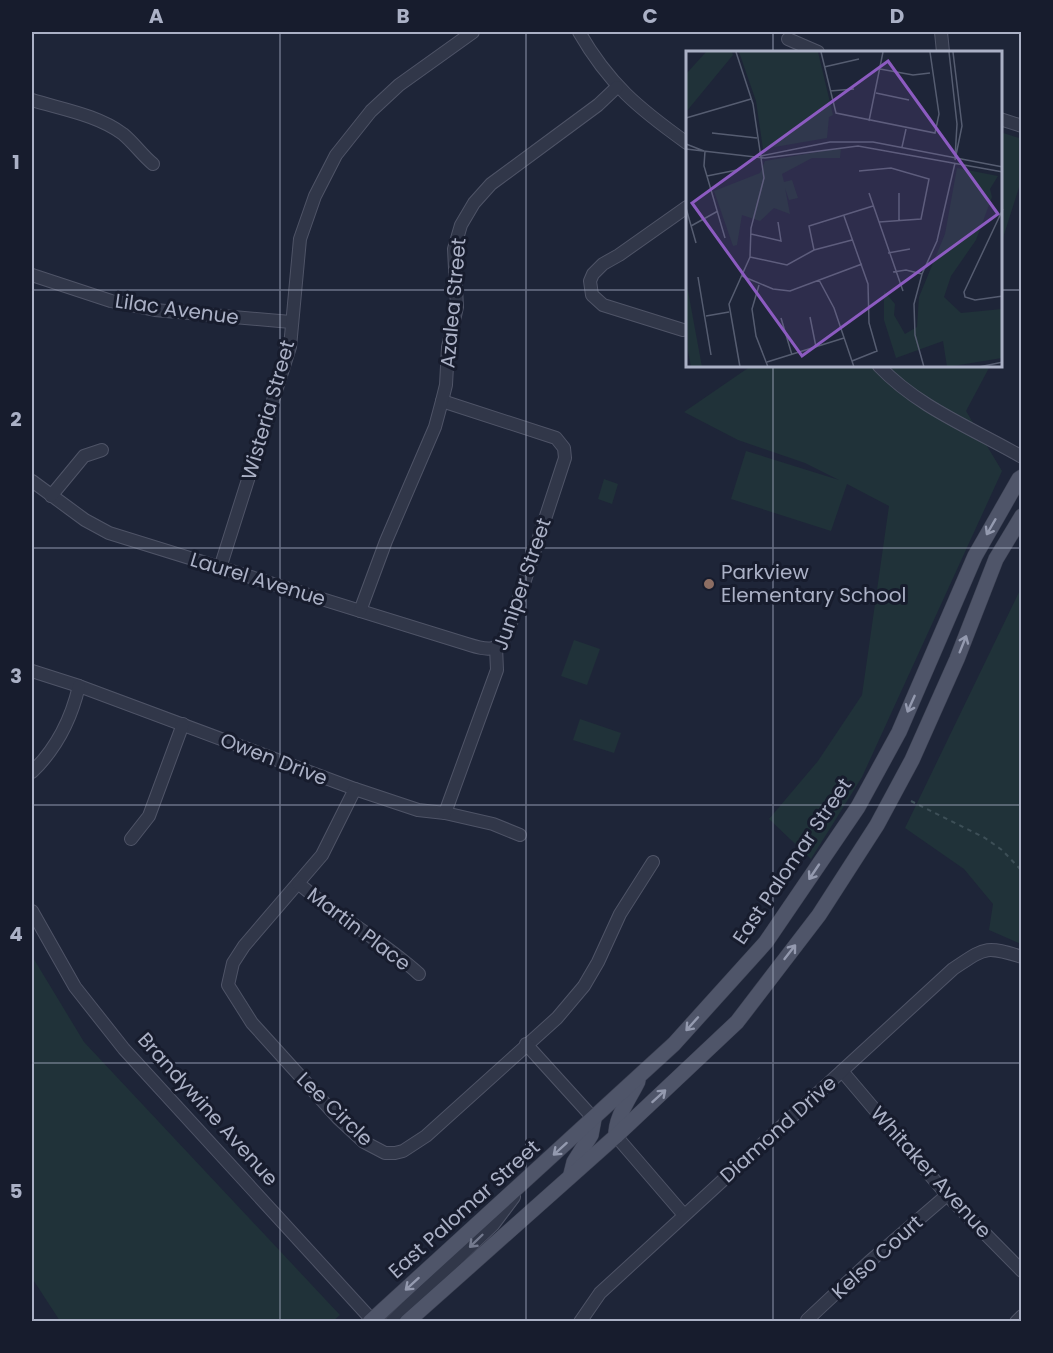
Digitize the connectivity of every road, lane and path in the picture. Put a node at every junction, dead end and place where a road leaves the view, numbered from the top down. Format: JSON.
{"nodes":[{"id":1,"x":579,"y":32,"type":"edge"},
{"id":2,"x":941,"y":32,"type":"edge"},
{"id":3,"x":466,"y":33,"type":"edge"},
{"id":4,"x":788,"y":39,"type":"dead end"},
{"id":5,"x":816,"y":51,"type":"edge"},
{"id":6,"x":943,"y":51,"type":"edge"},
{"id":7,"x":617,"y":87,"type":"junction"},
{"id":8,"x":32,"y":99,"type":"edge"},
{"id":9,"x":1002,"y":120,"type":"edge"},
{"id":10,"x":1022,"y":126,"type":"edge"},
{"id":11,"x":686,"y":142,"type":"edge"},
{"id":12,"x":153,"y":164,"type":"dead end"},
{"id":13,"x":686,"y":208,"type":"edge"},
{"id":14,"x":32,"y":275,"type":"edge"},
{"id":15,"x":291,"y":322,"type":"junction"},
{"id":16,"x":683,"y":330,"type":"dead end"},
{"id":17,"x":881,"y":368,"type":"edge"},
{"id":18,"x":442,"y":401,"type":"junction"},
{"id":19,"x":102,"y":450,"type":"dead end"},
{"id":20,"x":1022,"y":457,"type":"edge"},
{"id":21,"x":1022,"y":477,"type":"edge"},
{"id":22,"x":32,"y":481,"type":"edge"},
{"id":23,"x":51,"y":496,"type":"junction"},
{"id":24,"x":1022,"y":516,"type":"edge"},
{"id":25,"x":220,"y":568,"type":"junction"},
{"id":26,"x":360,"y":611,"type":"junction"},
{"id":27,"x":496,"y":647,"type":"junction"},
{"id":28,"x":32,"y":671,"type":"edge"},
{"id":29,"x":80,"y":686,"type":"junction"},
{"id":30,"x":183,"y":724,"type":"junction"},
{"id":31,"x":32,"y":772,"type":"edge"},
{"id":32,"x":355,"y":789,"type":"junction"},
{"id":33,"x":911,"y":801,"type":"dead end"},
{"id":34,"x":856,"y":810,"type":"junction"},
{"id":35,"x":446,"y":813,"type":"junction"},
{"id":36,"x":520,"y":835,"type":"dead end"},
{"id":37,"x":131,"y":839,"type":"dead end"},
{"id":38,"x":864,"y":846,"type":"junction"},
{"id":39,"x":652,"y":862,"type":"dead end"},
{"id":40,"x":1022,"y":871,"type":"edge"},
{"id":41,"x":298,"y":883,"type":"junction"},
{"id":42,"x":32,"y":910,"type":"edge"},
{"id":43,"x":1022,"y":957,"type":"edge"},
{"id":44,"x":419,"y":974,"type":"dead end"},
{"id":45,"x":526,"y":1044,"type":"junction"},
{"id":46,"x":842,"y":1071,"type":"junction"},
{"id":47,"x":640,"y":1074,"type":"junction"},
{"id":48,"x":594,"y":1119,"type":"junction"},
{"id":49,"x":616,"y":1136,"type":"junction"},
{"id":50,"x":571,"y":1174,"type":"junction"},
{"id":51,"x":527,"y":1180,"type":"junction"},
{"id":52,"x":947,"y":1195,"type":"junction"},
{"id":53,"x":684,"y":1215,"type":"junction"},
{"id":54,"x":1022,"y":1271,"type":"edge"},
{"id":55,"x":1022,"y":1316,"type":"edge"},
{"id":56,"x":807,"y":1320,"type":"dead end"},
{"id":57,"x":372,"y":1321,"type":"edge"},
{"id":58,"x":391,"y":1322,"type":"edge"},
{"id":59,"x":407,"y":1322,"type":"edge"},
{"id":60,"x":580,"y":1322,"type":"edge"},
{"id":61,"x":1016,"y":1322,"type":"edge"}],
"edges":[{"from":1,"to":7,"type":"street"},
{"from":2,"to":6,"type":"street"},
{"from":3,"to":15,"type":"street","name":"Wisteria Street"},
{"from":4,"to":5,"type":"street"},
{"from":7,"to":11,"type":"street"},
{"from":7,"to":18,"type":"street","name":"Azalea Street"},
{"from":8,"to":12,"type":"street"},
{"from":9,"to":10,"type":"street"},
{"from":13,"to":16,"type":"street"},
{"from":14,"to":15,"type":"street","name":"Lilac Avenue"},
{"from":15,"to":25,"type":"street","name":"Wisteria Street"},
{"from":17,"to":20,"type":"street"},
{"from":18,"to":26,"type":"street","name":"Azalea Street"},
{"from":18,"to":27,"type":"street","name":"Juniper Street"},
{"from":19,"to":23,"type":"street"},
{"from":21,"to":34,"type":"main road","name":"East Palomar Street","one_way":true},
{"from":22,"to":23,"type":"street","name":"Laurel Avenue"},
{"from":23,"to":25,"type":"street","name":"Laurel Avenue"},
{"from":38,"to":24,"type":"main road","one_way":true},
{"from":25,"to":26,"type":"street","name":"Laurel Avenue"},
{"from":26,"to":27,"type":"street","name":"Laurel Avenue"},
{"from":27,"to":35,"type":"street","name":"Juniper Street"},
{"from":28,"to":29,"type":"street","name":"Owen Drive"},
{"from":29,"to":30,"type":"street","name":"Owen Drive"},
{"from":29,"to":31,"type":"street"},
{"from":30,"to":32,"type":"street","name":"Owen Drive"},
{"from":30,"to":37,"type":"street"},
{"from":32,"to":35,"type":"street","name":"Owen Drive"},
{"from":32,"to":41,"type":"street","name":"Lee Circle"},
{"from":33,"to":40,"type":"path"},
{"from":34,"to":38,"type":"main road"},
{"from":34,"to":47,"type":"main road","name":"East Palomar Street","one_way":true},
{"from":35,"to":36,"type":"street","name":"Owen Drive"},
{"from":49,"to":38,"type":"main road","one_way":true},
{"from":39,"to":45,"type":"street","name":"Lee Circle"},
{"from":41,"to":44,"type":"street","name":"Martin Place"},
{"from":41,"to":45,"type":"street","name":"Lee Circle"},
{"from":42,"to":57,"type":"street","name":"Brandywine Avenue"},
{"from":43,"to":46,"type":"street","name":"Diamond Drive"},
{"from":45,"to":48,"type":"street"},
{"from":46,"to":52,"type":"street","name":"Whitaker Avenue"},
{"from":46,"to":53,"type":"street","name":"Diamond Drive"},
{"from":47,"to":48,"type":"main road","name":"East Palomar Street"},
{"from":47,"to":49,"type":"main road"},
{"from":48,"to":50,"type":"main road"},
{"from":48,"to":51,"type":"main road","name":"East Palomar Street","one_way":true},
{"from":49,"to":50,"type":"main road"},
{"from":49,"to":53,"type":"street"},
{"from":50,"to":59,"type":"main road"},
{"from":51,"to":57,"type":"main road","name":"East Palomar Street","one_way":true},
{"from":51,"to":58,"type":"street","one_way":true},
{"from":52,"to":54,"type":"street","name":"Whitaker Avenue"},
{"from":52,"to":56,"type":"street","name":"Kelso Court"},
{"from":53,"to":60,"type":"street","name":"Diamond Drive"},
{"from":55,"to":61,"type":"street"}]}
